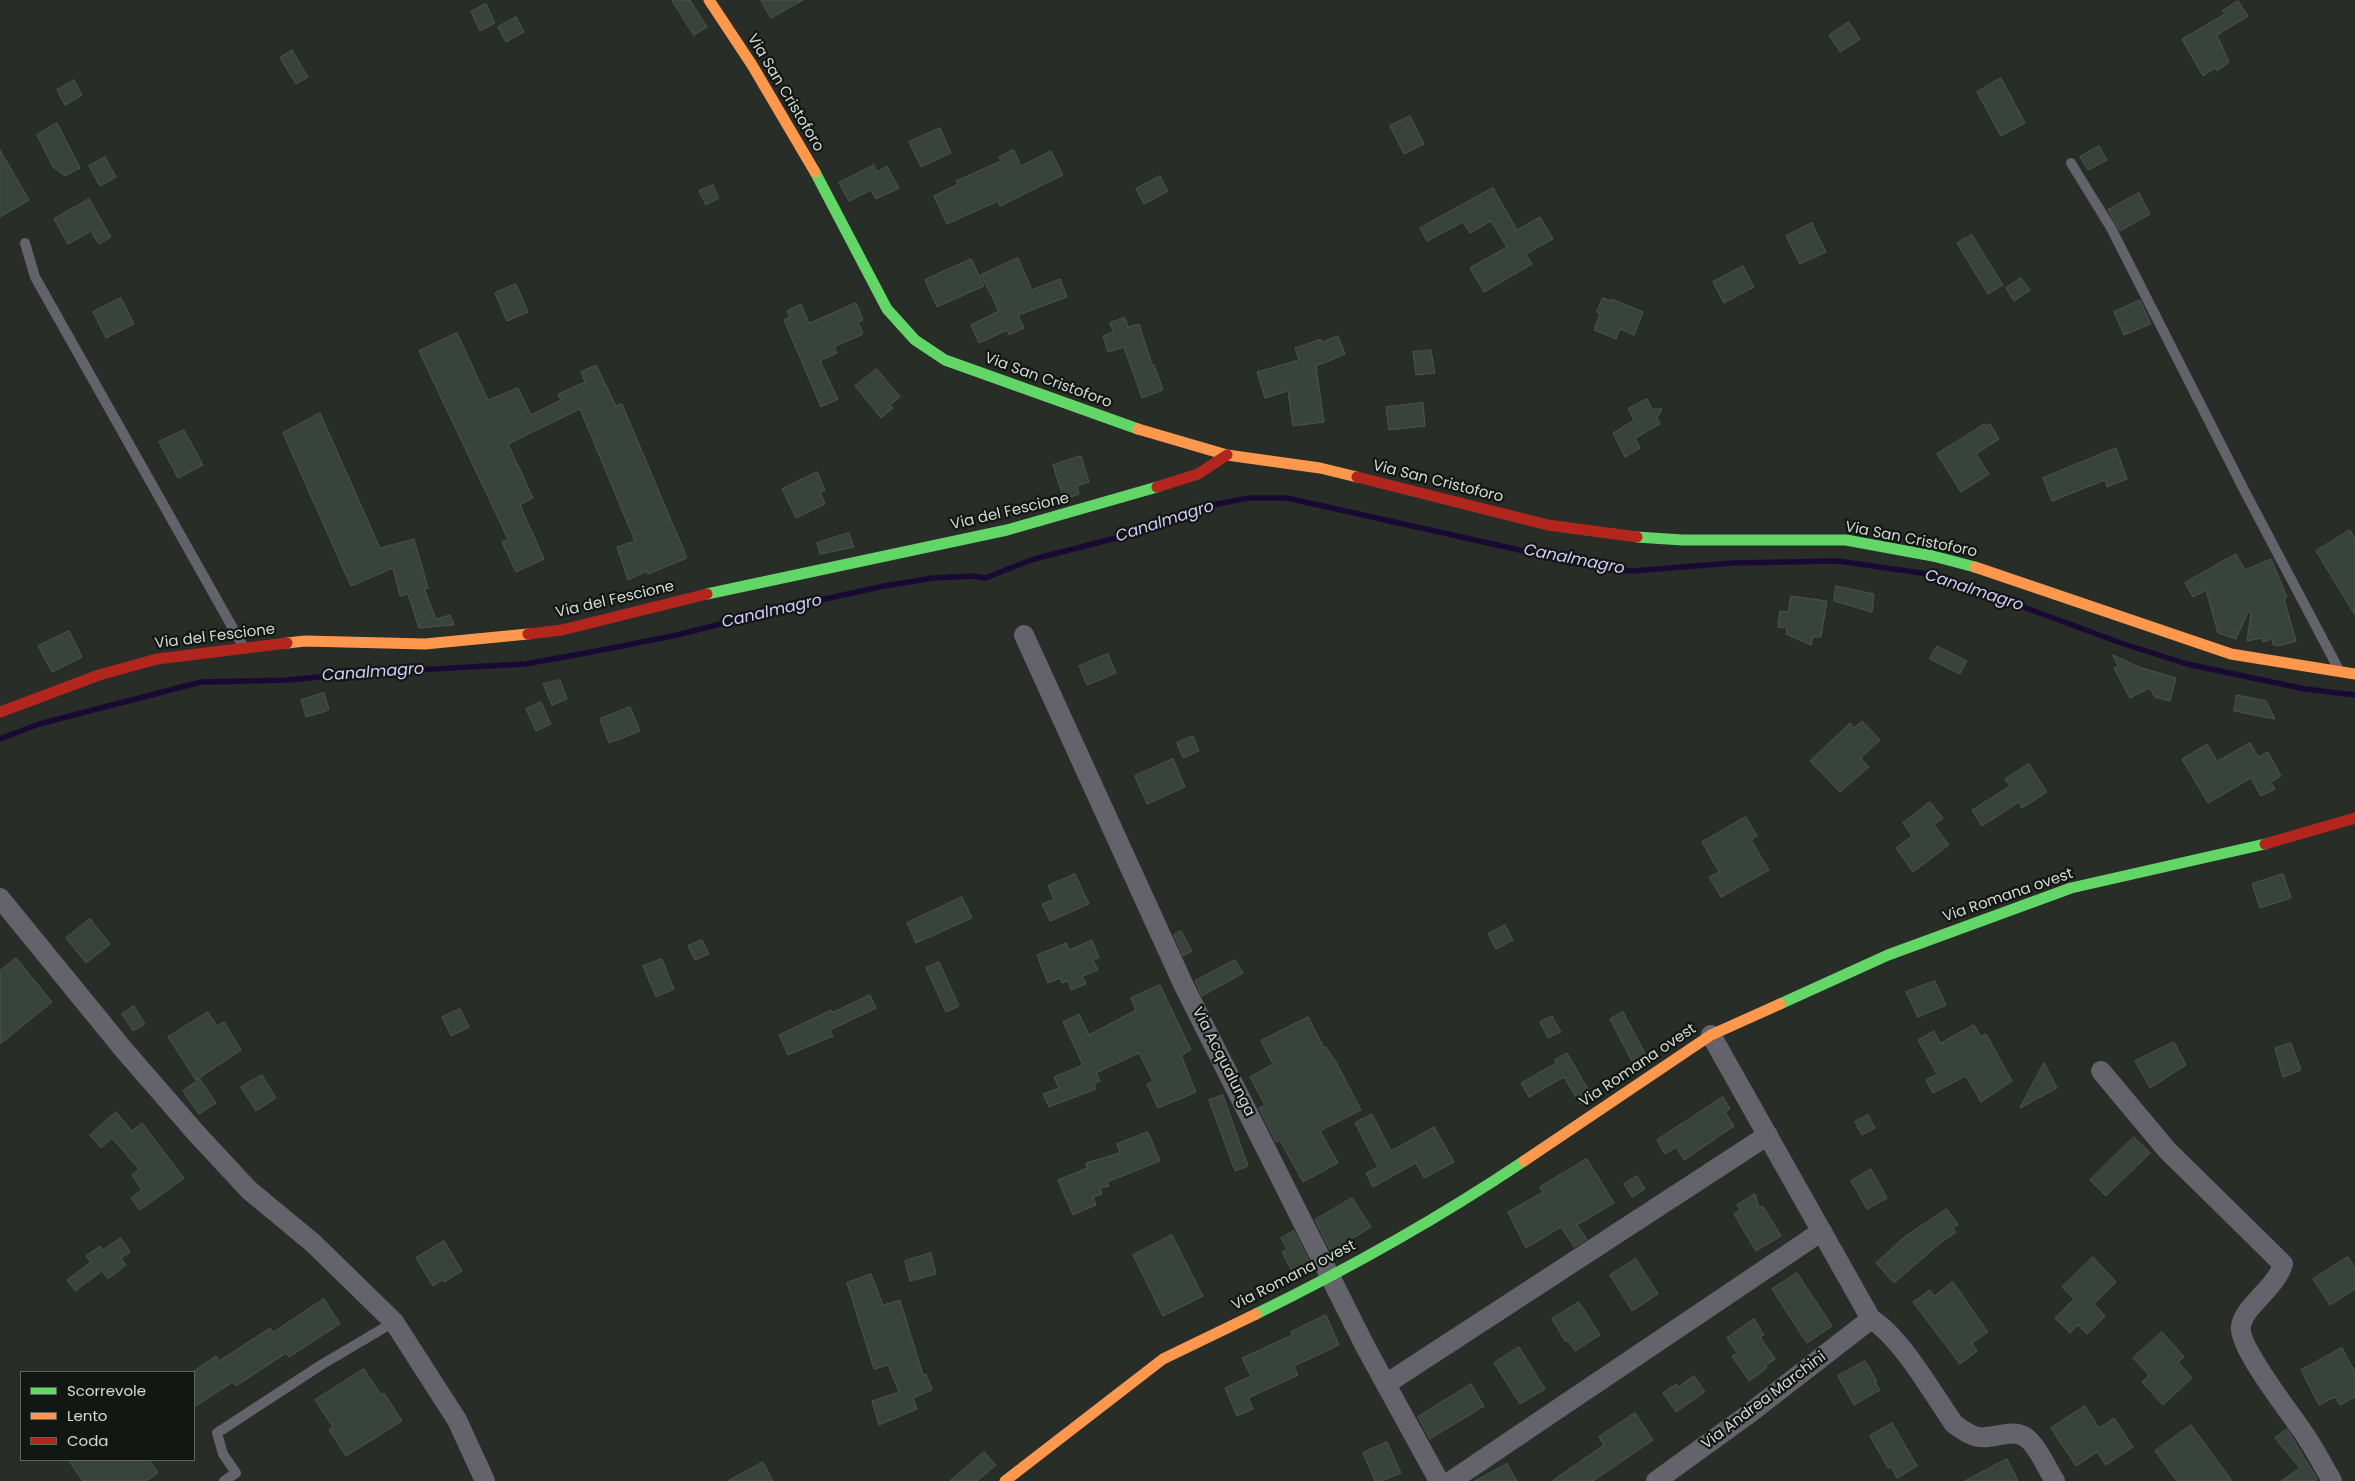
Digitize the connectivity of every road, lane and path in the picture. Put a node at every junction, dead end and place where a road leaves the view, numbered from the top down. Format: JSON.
{"nodes":[{"id":1,"x":709,"y":0,"type":"edge"},
{"id":2,"x":2071,"y":163,"type":"dead end"},
{"id":3,"x":25,"y":243,"type":"dead end"},
{"id":4,"x":1227,"y":455,"type":"junction"},
{"id":5,"x":1024,"y":635,"type":"dead end"},
{"id":6,"x":243,"y":647,"type":"junction"},
{"id":7,"x":2341,"y":673,"type":"junction"},
{"id":8,"x":2355,"y":674,"type":"edge"},
{"id":9,"x":0,"y":712,"type":"edge"},
{"id":10,"x":2355,"y":818,"type":"edge"},
{"id":11,"x":0,"y":898,"type":"edge"},
{"id":12,"x":1711,"y":1035,"type":"junction"},
{"id":13,"x":2100,"y":1071,"type":"dead end"},
{"id":14,"x":1768,"y":1135,"type":"junction"},
{"id":15,"x":1822,"y":1232,"type":"junction"},
{"id":16,"x":1331,"y":1277,"type":"junction"},
{"id":17,"x":1871,"y":1319,"type":"junction"},
{"id":18,"x":394,"y":1322,"type":"junction"},
{"id":19,"x":1386,"y":1384,"type":"junction"},
{"id":20,"x":224,"y":1481,"type":"edge"},
{"id":21,"x":485,"y":1481,"type":"edge"},
{"id":22,"x":1005,"y":1481,"type":"edge"},
{"id":23,"x":1439,"y":1481,"type":"edge"},
{"id":24,"x":1451,"y":1481,"type":"edge"},
{"id":25,"x":1656,"y":1481,"type":"edge"},
{"id":26,"x":2054,"y":1481,"type":"edge"},
{"id":27,"x":2332,"y":1481,"type":"edge"}],
"edges":[{"from":1,"to":4,"type":"street","name":"Via San Cristoforo"},
{"from":2,"to":7,"type":"lane"},
{"from":3,"to":6,"type":"lane"},
{"from":4,"to":6,"type":"street","name":"Via del Fescione"},
{"from":4,"to":7,"type":"street","name":"Via San Cristoforo"},
{"from":5,"to":16,"type":"street","name":"Via Acqualunga"},
{"from":6,"to":9,"type":"street","name":"Via del Fescione"},
{"from":7,"to":8,"type":"street","name":"Via San Cristoforo"},
{"from":10,"to":12,"type":"street","name":"Via Romana ovest"},
{"from":11,"to":18,"type":"street"},
{"from":12,"to":14,"type":"street"},
{"from":12,"to":16,"type":"street","name":"Via Romana ovest"},
{"from":13,"to":27,"type":"street"},
{"from":14,"to":15,"type":"street"},
{"from":14,"to":19,"type":"street"},
{"from":15,"to":17,"type":"street"},
{"from":15,"to":24,"type":"street"},
{"from":16,"to":19,"type":"street","name":"Via Acqualunga"},
{"from":16,"to":22,"type":"street","name":"Via Romana ovest"},
{"from":17,"to":25,"type":"street","name":"Via Andrea Marchini"},
{"from":17,"to":26,"type":"street"},
{"from":18,"to":20,"type":"lane"},
{"from":18,"to":21,"type":"street"},
{"from":19,"to":23,"type":"street","name":"Via Acqualunga"}]}
